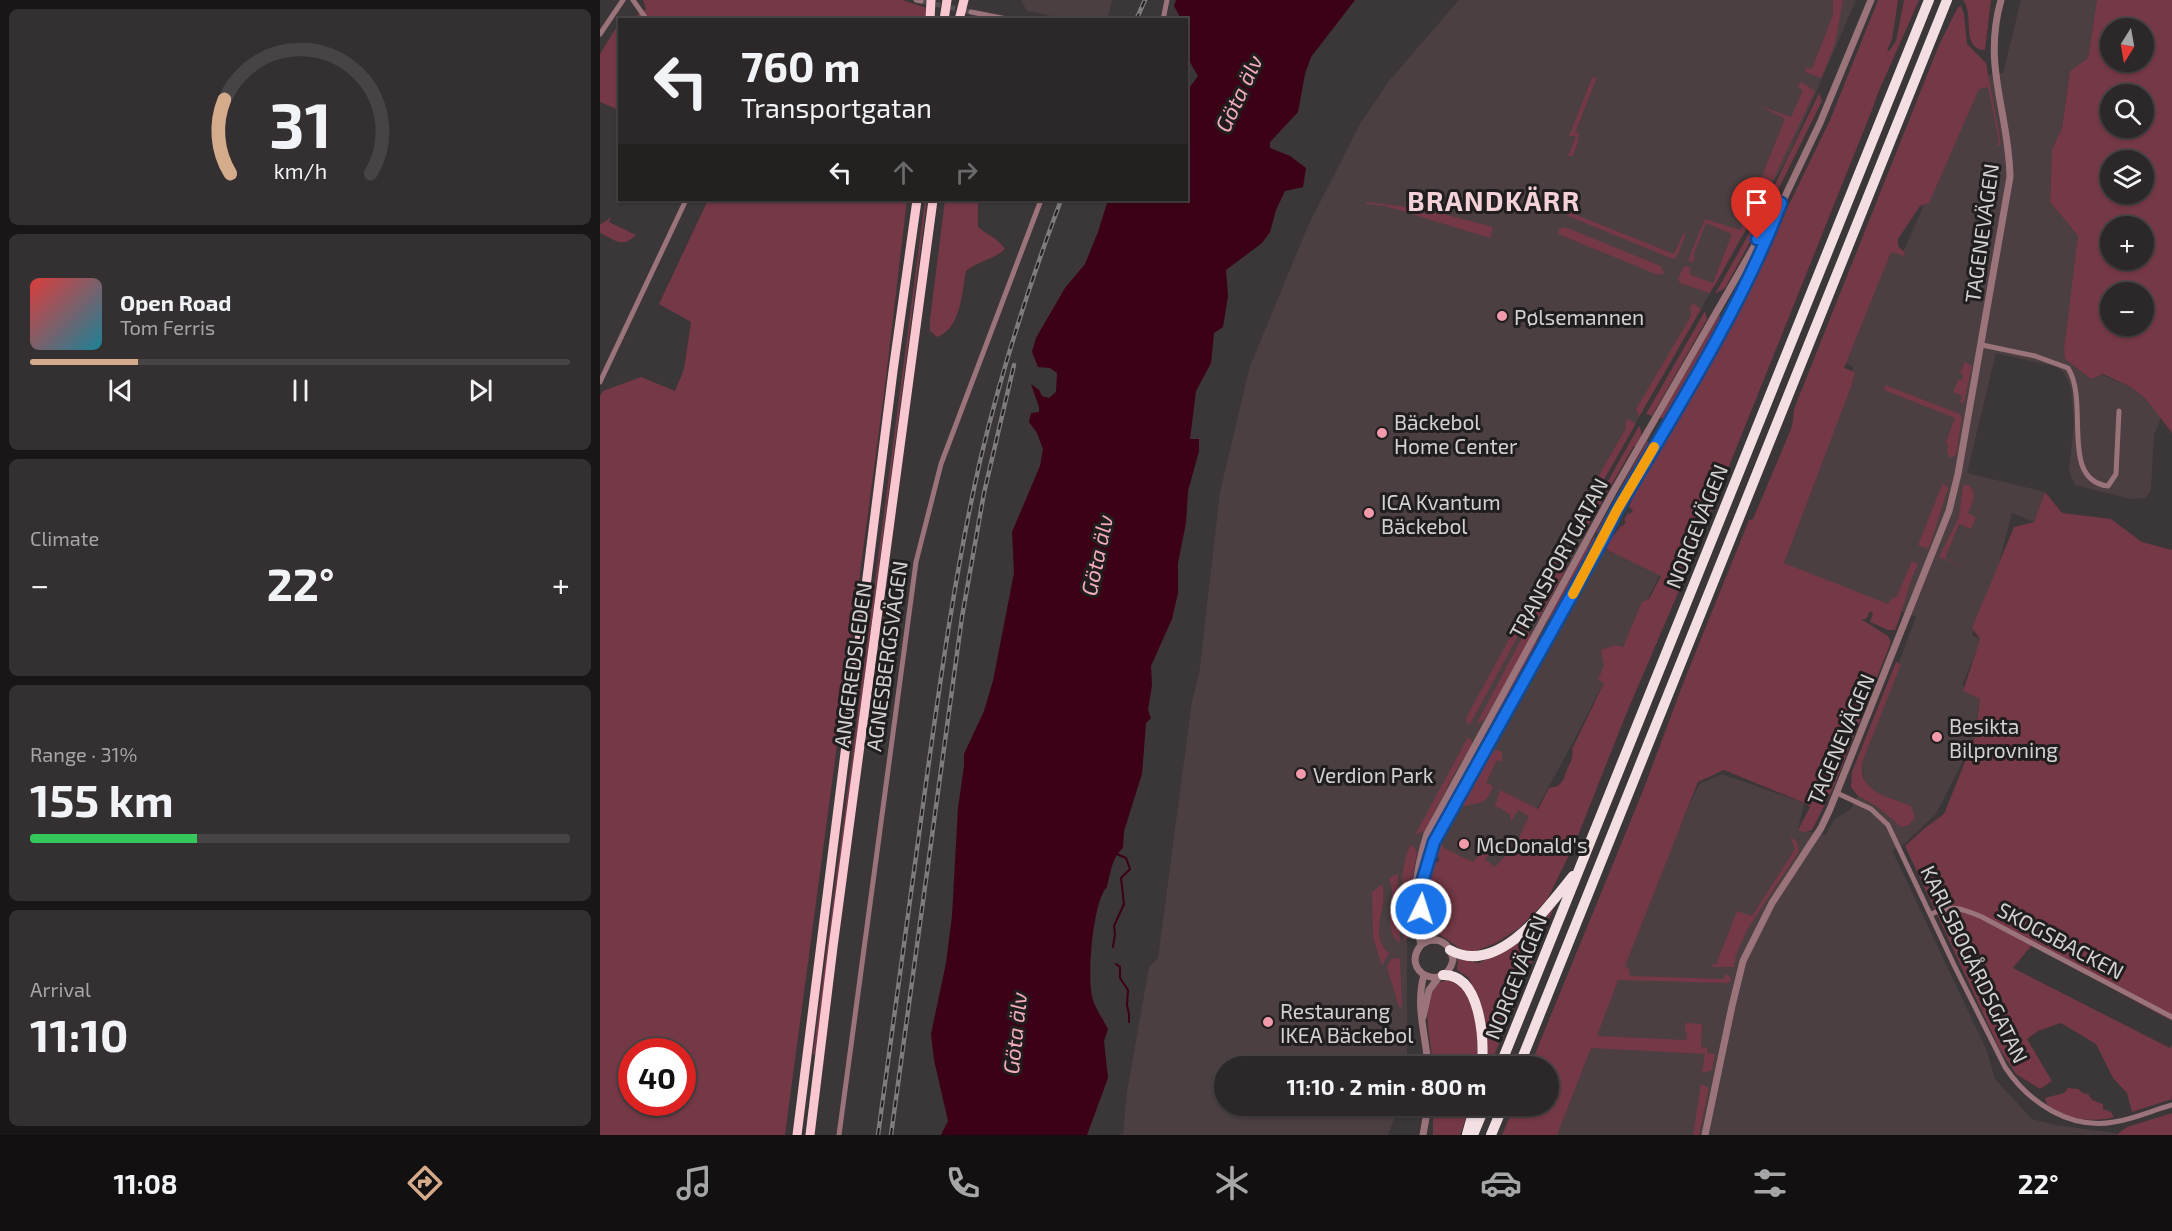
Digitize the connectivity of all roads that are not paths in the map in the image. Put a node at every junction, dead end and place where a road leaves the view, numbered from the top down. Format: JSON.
{"nodes":[{"id":1,"x":623,"y":0,"type":"edge"},
{"id":2,"x":633,"y":0,"type":"edge"},
{"id":3,"x":923,"y":0,"type":"edge"},
{"id":4,"x":946,"y":0,"type":"edge"},
{"id":5,"x":957,"y":0,"type":"edge"},
{"id":6,"x":964,"y":0,"type":"edge"},
{"id":7,"x":1167,"y":0,"type":"edge"},
{"id":8,"x":1870,"y":0,"type":"edge"},
{"id":9,"x":1929,"y":0,"type":"edge"},
{"id":10,"x":1947,"y":0,"type":"edge"},
{"id":11,"x":2001,"y":0,"type":"edge"},
{"id":12,"x":971,"y":12,"type":"tunnel mouth"},
{"id":13,"x":646,"y":18,"type":"edge"},
{"id":14,"x":929,"y":18,"type":"edge"},
{"id":15,"x":944,"y":18,"type":"edge"},
{"id":16,"x":954,"y":18,"type":"edge"},
{"id":17,"x":960,"y":18,"type":"edge"},
{"id":18,"x":1002,"y":18,"type":"edge"},
{"id":19,"x":1163,"y":18,"type":"edge"},
{"id":20,"x":600,"y":34,"type":"edge"},
{"id":21,"x":686,"y":201,"type":"edge"},
{"id":22,"x":916,"y":201,"type":"edge"},
{"id":23,"x":933,"y":201,"type":"edge"},
{"id":24,"x":1041,"y":201,"type":"edge"},
{"id":25,"x":1781,"y":203,"type":"junction"},
{"id":26,"x":1982,"y":345,"type":"junction"},
{"id":27,"x":600,"y":382,"type":"edge"},
{"id":28,"x":2119,"y":411,"type":"dead end"},
{"id":29,"x":1837,"y":793,"type":"junction"},
{"id":30,"x":1580,"y":868,"type":"junction"},
{"id":31,"x":1931,"y":914,"type":"junction"},
{"id":32,"x":1434,"y":939,"type":"junction"},
{"id":33,"x":1421,"y":945,"type":"junction"},
{"id":34,"x":1450,"y":950,"type":"junction"},
{"id":35,"x":1424,"y":975,"type":"junction"},
{"id":36,"x":1441,"y":976,"type":"junction"},
{"id":37,"x":2172,"y":1017,"type":"edge"},
{"id":38,"x":1423,"y":1023,"type":"junction"},
{"id":39,"x":1427,"y":1056,"type":"edge"},
{"id":40,"x":1482,"y":1056,"type":"edge"},
{"id":41,"x":1504,"y":1056,"type":"edge"},
{"id":42,"x":1523,"y":1056,"type":"edge"},
{"id":43,"x":2172,"y":1105,"type":"edge"},
{"id":44,"x":1426,"y":1116,"type":"edge"},
{"id":45,"x":1472,"y":1116,"type":"edge"},
{"id":46,"x":1481,"y":1116,"type":"edge"},
{"id":47,"x":1499,"y":1116,"type":"edge"},
{"id":48,"x":797,"y":1135,"type":"edge"},
{"id":49,"x":810,"y":1135,"type":"edge"},
{"id":50,"x":839,"y":1135,"type":"edge"},
{"id":51,"x":1423,"y":1135,"type":"edge"},
{"id":52,"x":1467,"y":1135,"type":"edge"},
{"id":53,"x":1473,"y":1135,"type":"edge"},
{"id":54,"x":1491,"y":1135,"type":"edge"},
{"id":55,"x":1705,"y":1135,"type":"edge"}],
"edges":[{"from":1,"to":20,"type":"street"},
{"from":2,"to":13,"type":"street"},
{"from":3,"to":14,"type":"highway"},
{"from":4,"to":15,"type":"highway"},
{"from":5,"to":16,"type":"highway"},
{"from":6,"to":17,"type":"highway"},
{"from":7,"to":19,"type":"street"},
{"from":8,"to":25,"type":"street","name":"TRANSPORTGATAN"},
{"from":9,"to":30,"type":"highway","name":"NORGEVÄGEN"},
{"from":10,"to":42,"type":"highway","name":"NORGEVÄGEN"},
{"from":11,"to":26,"type":"street","name":"TAGENEVÄGEN"},
{"from":12,"to":18,"type":"street"},
{"from":21,"to":27,"type":"street"},
{"from":22,"to":48,"type":"highway","name":"ANGEREDSLEDEN"},
{"from":23,"to":49,"type":"highway","name":"ANGEREDSLEDEN"},
{"from":24,"to":50,"type":"street","name":"AGNESBERGSVÄGEN"},
{"from":25,"to":32,"type":"street","name":"TRANSPORTGATAN"},
{"from":25,"to":33,"type":"street","name":"TRANSPORTGATAN"},
{"from":26,"to":28,"type":"street"},
{"from":26,"to":29,"type":"street","name":"TAGENEVÄGEN"},
{"from":29,"to":31,"type":"street","name":"KARLSBOGÅRDSGATAN"},
{"from":29,"to":55,"type":"street","name":"TAGENEVÄGEN"},
{"from":30,"to":34,"type":"highway"},
{"from":30,"to":41,"type":"highway","name":"NORGEVÄGEN"},
{"from":31,"to":37,"type":"street","name":"SKOGSBACKEN"},
{"from":31,"to":43,"type":"street","name":"KARLSBOGÅRDSGATAN"},
{"from":32,"to":33,"type":"street"},
{"from":32,"to":34,"type":"street"},
{"from":33,"to":35,"type":"street","name":"TRANSPORTGATAN"},
{"from":34,"to":36,"type":"street","name":"TRANSPORTGATAN"},
{"from":35,"to":36,"type":"street"},
{"from":35,"to":38,"type":"street","name":"TRANSPORTGATAN"},
{"from":36,"to":38,"type":"street","name":"TRANSPORTGATAN"},
{"from":36,"to":40,"type":"highway"},
{"from":38,"to":39,"type":"street","name":"TRANSPORTGATAN"},
{"from":44,"to":51,"type":"street"},
{"from":45,"to":52,"type":"highway"},
{"from":46,"to":53,"type":"highway"},
{"from":47,"to":54,"type":"highway"}]}
